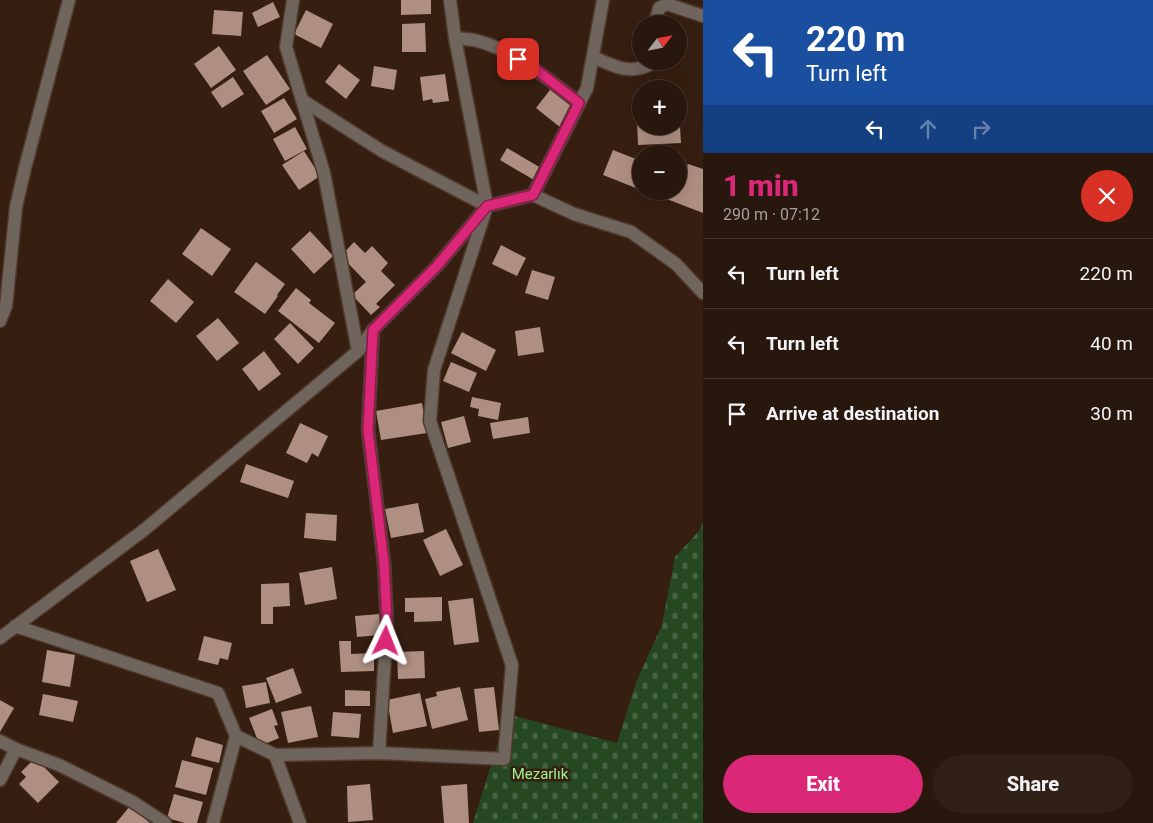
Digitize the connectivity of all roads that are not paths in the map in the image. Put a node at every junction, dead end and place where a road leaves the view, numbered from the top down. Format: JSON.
{"nodes":[{"id":1,"x":69,"y":0,"type":"edge"},
{"id":2,"x":294,"y":0,"type":"edge"},
{"id":3,"x":450,"y":0,"type":"edge"},
{"id":4,"x":603,"y":0,"type":"edge"},
{"id":5,"x":657,"y":15,"type":"edge"},
{"id":6,"x":703,"y":16,"type":"edge"},
{"id":7,"x":455,"y":38,"type":"junction"},
{"id":8,"x":592,"y":58,"type":"junction"},
{"id":9,"x":632,"y":70,"type":"edge"},
{"id":10,"x":302,"y":100,"type":"junction"},
{"id":11,"x":579,"y":103,"type":"junction"},
{"id":12,"x":533,"y":195,"type":"junction"},
{"id":13,"x":487,"y":206,"type":"junction"},
{"id":14,"x":703,"y":293,"type":"edge"},
{"id":15,"x":0,"y":321,"type":"edge"},
{"id":16,"x":373,"y":330,"type":"junction"},
{"id":17,"x":358,"y":351,"type":"junction"},
{"id":18,"x":15,"y":626,"type":"junction"},
{"id":19,"x":0,"y":638,"type":"edge"},
{"id":20,"x":236,"y":736,"type":"junction"},
{"id":21,"x":0,"y":741,"type":"edge"},
{"id":22,"x":16,"y":749,"type":"junction"},
{"id":23,"x":379,"y":753,"type":"junction"},
{"id":24,"x":275,"y":754,"type":"junction"},
{"id":25,"x":0,"y":780,"type":"edge"},
{"id":26,"x":165,"y":823,"type":"edge"},
{"id":27,"x":213,"y":823,"type":"edge"},
{"id":28,"x":300,"y":823,"type":"edge"}],
"edges":[{"from":1,"to":15,"type":"street"},
{"from":2,"to":10,"type":"street"},
{"from":3,"to":7,"type":"street"},
{"from":4,"to":8,"type":"street"},
{"from":5,"to":6,"type":"street"},
{"from":7,"to":11,"type":"street"},
{"from":7,"to":13,"type":"street"},
{"from":8,"to":9,"type":"street"},
{"from":8,"to":11,"type":"street"},
{"from":10,"to":13,"type":"street"},
{"from":10,"to":17,"type":"street"},
{"from":11,"to":12,"type":"street"},
{"from":12,"to":13,"type":"street"},
{"from":12,"to":14,"type":"street"},
{"from":13,"to":16,"type":"street"},
{"from":13,"to":23,"type":"street"},
{"from":16,"to":17,"type":"street"},
{"from":16,"to":23,"type":"street"},
{"from":17,"to":18,"type":"street"},
{"from":18,"to":19,"type":"street"},
{"from":18,"to":20,"type":"street"},
{"from":20,"to":24,"type":"street"},
{"from":20,"to":27,"type":"street"},
{"from":21,"to":22,"type":"street"},
{"from":22,"to":25,"type":"street"},
{"from":22,"to":26,"type":"street"},
{"from":23,"to":24,"type":"street"},
{"from":24,"to":28,"type":"street"}]}
